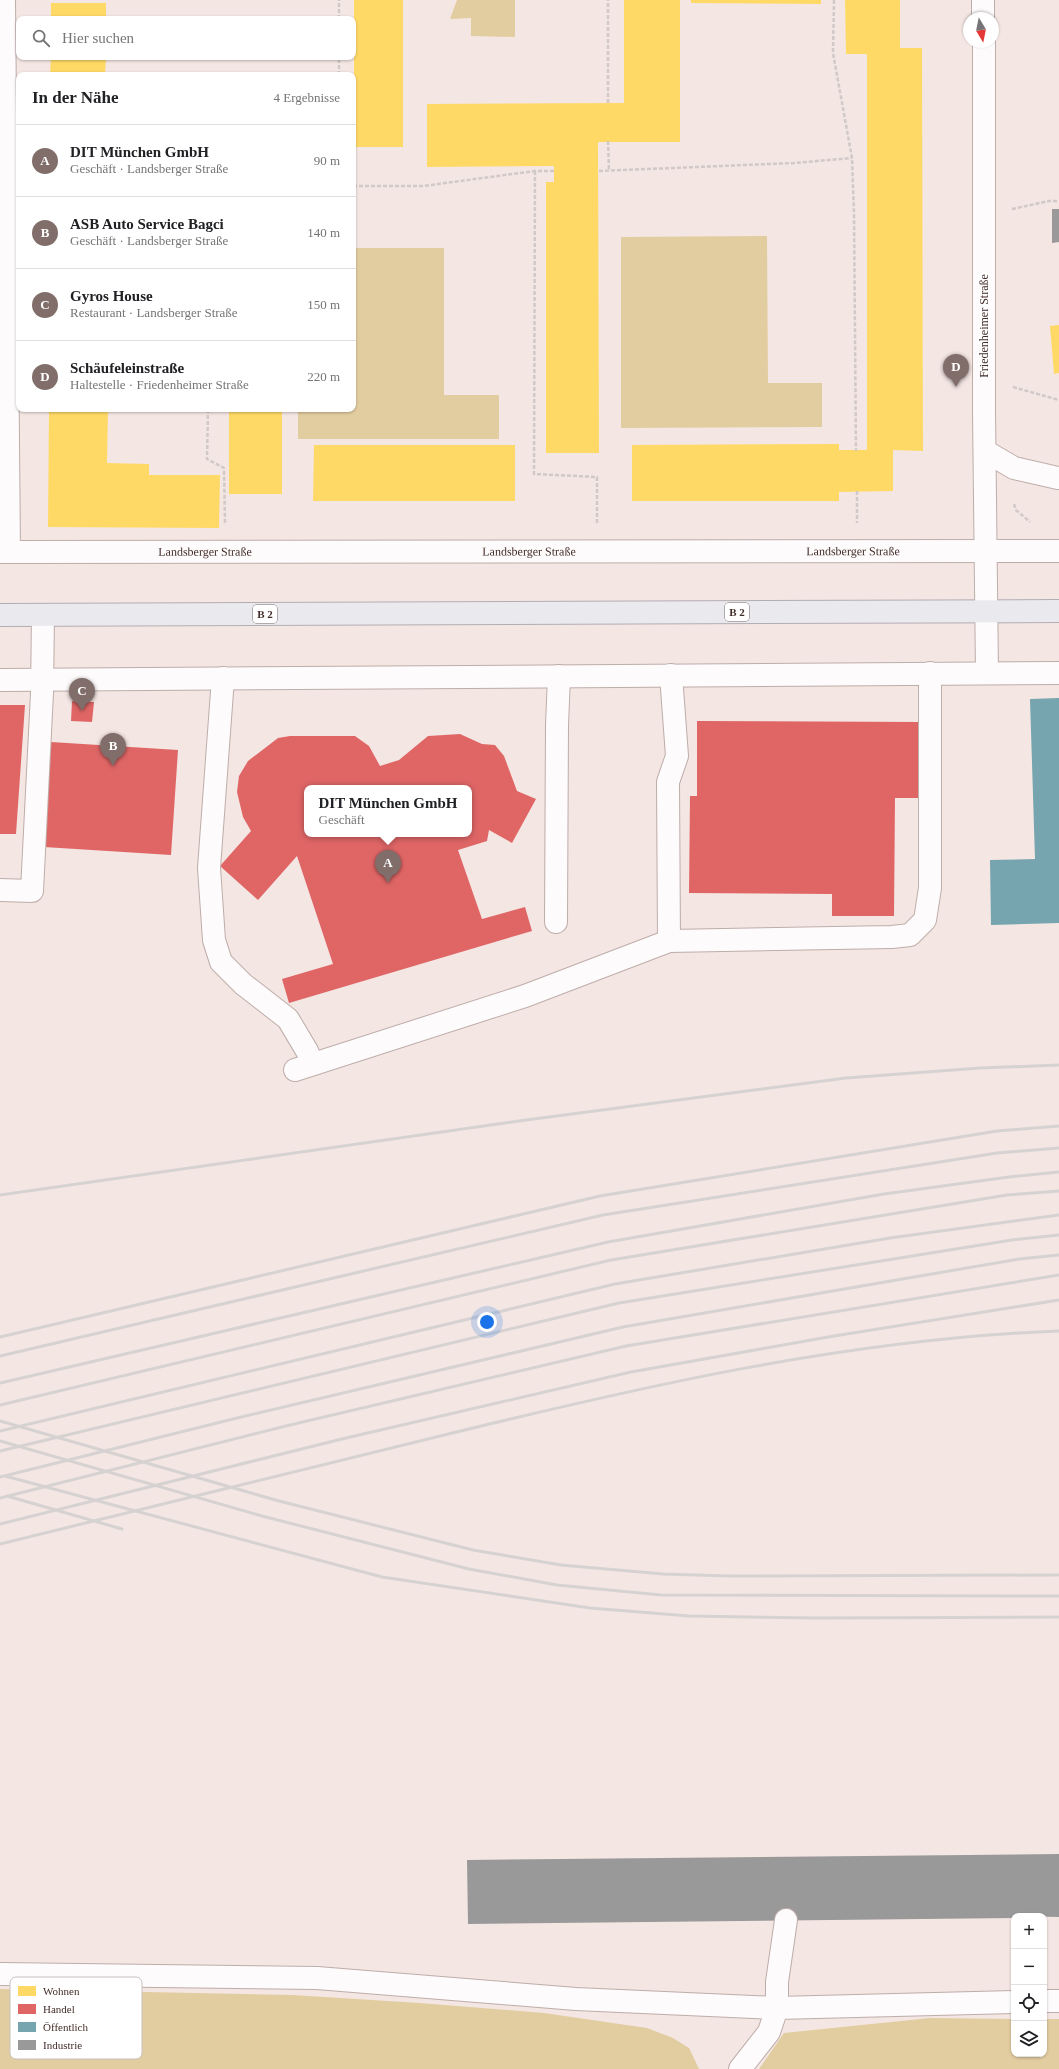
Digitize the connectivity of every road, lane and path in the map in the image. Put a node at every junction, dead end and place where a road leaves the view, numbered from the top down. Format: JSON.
{"nodes":[{"id":1,"x":4,"y":0,"type":"edge"},
{"id":2,"x":339,"y":0,"type":"edge"},
{"id":3,"x":608,"y":0,"type":"edge"},
{"id":4,"x":834,"y":0,"type":"edge"},
{"id":5,"x":983,"y":0,"type":"edge"},
{"id":6,"x":984,"y":12,"type":"edge"},
{"id":7,"x":339,"y":16,"type":"edge"},
{"id":8,"x":984,"y":48,"type":"edge"},
{"id":9,"x":339,"y":60,"type":"edge"},
{"id":10,"x":339,"y":72,"type":"edge"},
{"id":11,"x":608,"y":104,"type":"dead end"},
{"id":12,"x":2,"y":136,"type":"edge"},
{"id":13,"x":608,"y":141,"type":"dead end"},
{"id":14,"x":852,"y":158,"type":"junction"},
{"id":15,"x":535,"y":171,"type":"junction"},
{"id":16,"x":554,"y":171,"type":"dead end"},
{"id":17,"x":609,"y":171,"type":"junction"},
{"id":18,"x":599,"y":172,"type":"dead end"},
{"id":19,"x":356,"y":186,"type":"edge"},
{"id":20,"x":1059,"y":201,"type":"edge"},
{"id":21,"x":984,"y":215,"type":"junction"},
{"id":22,"x":1013,"y":387,"type":"dead end"},
{"id":23,"x":1059,"y":400,"type":"edge"},
{"id":24,"x":208,"y":412,"type":"edge"},
{"id":25,"x":856,"y":451,"type":"dead end"},
{"id":26,"x":985,"y":451,"type":"junction"},
{"id":27,"x":1058,"y":478,"type":"edge"},
{"id":28,"x":856,"y":491,"type":"dead end"},
{"id":29,"x":985,"y":550,"type":"junction"},
{"id":30,"x":226,"y":551,"type":"junction"},
{"id":31,"x":597,"y":551,"type":"junction"},
{"id":32,"x":857,"y":551,"type":"junction"},
{"id":33,"x":1059,"y":551,"type":"edge"},
{"id":34,"x":5,"y":552,"type":"edge"},
{"id":35,"x":987,"y":611,"type":"junction"},
{"id":36,"x":1059,"y":611,"type":"edge"},
{"id":37,"x":0,"y":615,"type":"edge"},
{"id":38,"x":43,"y":615,"type":"junction"},
{"id":39,"x":930,"y":673,"type":"junction"},
{"id":40,"x":987,"y":673,"type":"junction"},
{"id":41,"x":1059,"y":673,"type":"edge"},
{"id":42,"x":559,"y":676,"type":"junction"},
{"id":43,"x":671,"y":676,"type":"junction"},
{"id":44,"x":223,"y":678,"type":"junction"},
{"id":45,"x":0,"y":680,"type":"edge"},
{"id":46,"x":42,"y":680,"type":"junction"},
{"id":47,"x":0,"y":890,"type":"edge"},
{"id":48,"x":556,"y":922,"type":"dead end"},
{"id":49,"x":669,"y":942,"type":"junction"},
{"id":50,"x":786,"y":1920,"type":"dead end"},
{"id":51,"x":0,"y":1974,"type":"edge"},
{"id":52,"x":1047,"y":2001,"type":"edge"},
{"id":53,"x":1059,"y":2001,"type":"edge"},
{"id":54,"x":1011,"y":2002,"type":"edge"},
{"id":55,"x":777,"y":2008,"type":"junction"},
{"id":56,"x":740,"y":2069,"type":"edge"}],
"edges":[{"from":1,"to":12,"type":"street"},
{"from":2,"to":7,"type":"path"},
{"from":3,"to":11,"type":"path"},
{"from":4,"to":14,"type":"path"},
{"from":5,"to":6,"type":"street"},
{"from":8,"to":21,"type":"street","name":"Friedenheimer Straße"},
{"from":9,"to":10,"type":"path"},
{"from":12,"to":34,"type":"street"},
{"from":13,"to":17,"type":"path"},
{"from":14,"to":17,"type":"path"},
{"from":14,"to":25,"type":"path"},
{"from":15,"to":16,"type":"path"},
{"from":15,"to":19,"type":"path"},
{"from":15,"to":31,"type":"path"},
{"from":17,"to":18,"type":"path"},
{"from":20,"to":21,"type":"path"},
{"from":21,"to":26,"type":"street","name":"Friedenheimer Straße"},
{"from":22,"to":23,"type":"path"},
{"from":24,"to":30,"type":"path"},
{"from":26,"to":27,"type":"street"},
{"from":26,"to":29,"type":"street","name":"Friedenheimer Straße"},
{"from":28,"to":32,"type":"path"},
{"from":29,"to":32,"type":"street","name":"Landsberger Straße"},
{"from":29,"to":33,"type":"street","name":"Landsberger Straße"},
{"from":29,"to":35,"type":"street","name":"Friedenheimer Straße"},
{"from":30,"to":31,"type":"street","name":"Landsberger Straße"},
{"from":30,"to":34,"type":"street","name":"Landsberger Straße"},
{"from":31,"to":32,"type":"street","name":"Landsberger Straße"},
{"from":35,"to":36,"type":"main road","number":"B 2"},
{"from":35,"to":38,"type":"main road","number":"B 2"},
{"from":35,"to":40,"type":"street"},
{"from":37,"to":38,"type":"main road","number":"B 2"},
{"from":38,"to":46,"type":"street"},
{"from":39,"to":40,"type":"street"},
{"from":39,"to":43,"type":"street"},
{"from":39,"to":49,"type":"street"},
{"from":40,"to":41,"type":"street"},
{"from":42,"to":43,"type":"street"},
{"from":42,"to":44,"type":"street"},
{"from":42,"to":48,"type":"street"},
{"from":43,"to":49,"type":"street"},
{"from":44,"to":46,"type":"street"},
{"from":44,"to":49,"type":"street"},
{"from":45,"to":46,"type":"street"},
{"from":46,"to":47,"type":"street"},
{"from":50,"to":55,"type":"street"},
{"from":51,"to":55,"type":"street"},
{"from":52,"to":53,"type":"street"},
{"from":54,"to":55,"type":"street"},
{"from":55,"to":56,"type":"street"}]}
